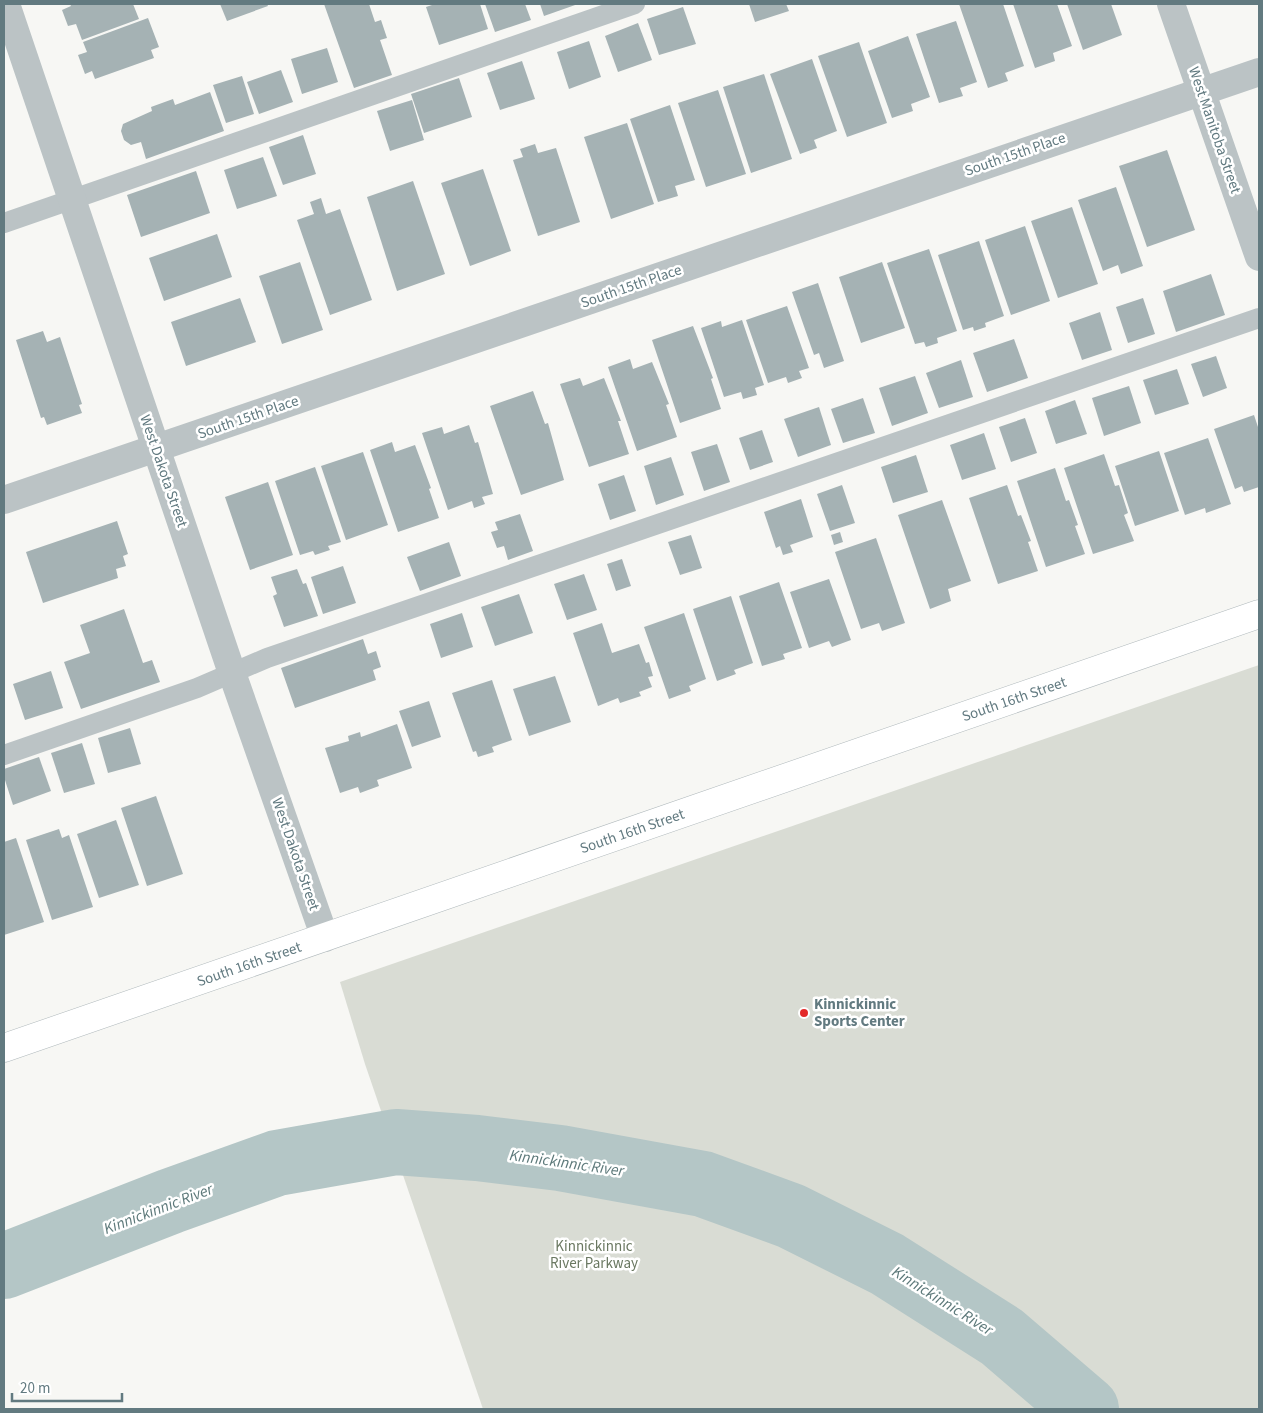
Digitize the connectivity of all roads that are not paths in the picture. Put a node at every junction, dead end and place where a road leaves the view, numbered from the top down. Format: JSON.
{"nodes":[{"id":1,"x":6,"y":4,"type":"edge"},
{"id":2,"x":634,"y":4,"type":"edge"},
{"id":3,"x":1170,"y":4,"type":"edge"},
{"id":4,"x":1259,"y":72,"type":"edge"},
{"id":5,"x":1201,"y":91,"type":"junction"},
{"id":6,"x":72,"y":200,"type":"junction"},
{"id":7,"x":4,"y":223,"type":"edge"},
{"id":8,"x":1259,"y":257,"type":"edge"},
{"id":9,"x":1259,"y":318,"type":"edge"},
{"id":10,"x":157,"y":448,"type":"junction"},
{"id":11,"x":4,"y":500,"type":"edge"},
{"id":12,"x":1259,"y":614,"type":"edge"},
{"id":13,"x":232,"y":672,"type":"junction"},
{"id":14,"x":4,"y":755,"type":"edge"},
{"id":15,"x":325,"y":938,"type":"junction"},
{"id":16,"x":4,"y":1048,"type":"edge"}],
"edges":[{"from":1,"to":6,"type":"street","name":"West Dakota Street"},
{"from":2,"to":6,"type":"lane"},
{"from":3,"to":5,"type":"street","name":"West Manitoba Street"},
{"from":4,"to":5,"type":"street","name":"South 15th Place"},
{"from":5,"to":8,"type":"street","name":"West Manitoba Street"},
{"from":5,"to":10,"type":"street","name":"South 15th Place"},
{"from":6,"to":7,"type":"lane"},
{"from":6,"to":10,"type":"street","name":"West Dakota Street"},
{"from":9,"to":13,"type":"lane"},
{"from":10,"to":11,"type":"street","name":"South 15th Place"},
{"from":10,"to":13,"type":"street","name":"West Dakota Street"},
{"from":12,"to":15,"type":"street","name":"South 16th Street"},
{"from":13,"to":14,"type":"lane"},
{"from":13,"to":15,"type":"street","name":"West Dakota Street"},
{"from":15,"to":16,"type":"street","name":"South 16th Street"}]}
